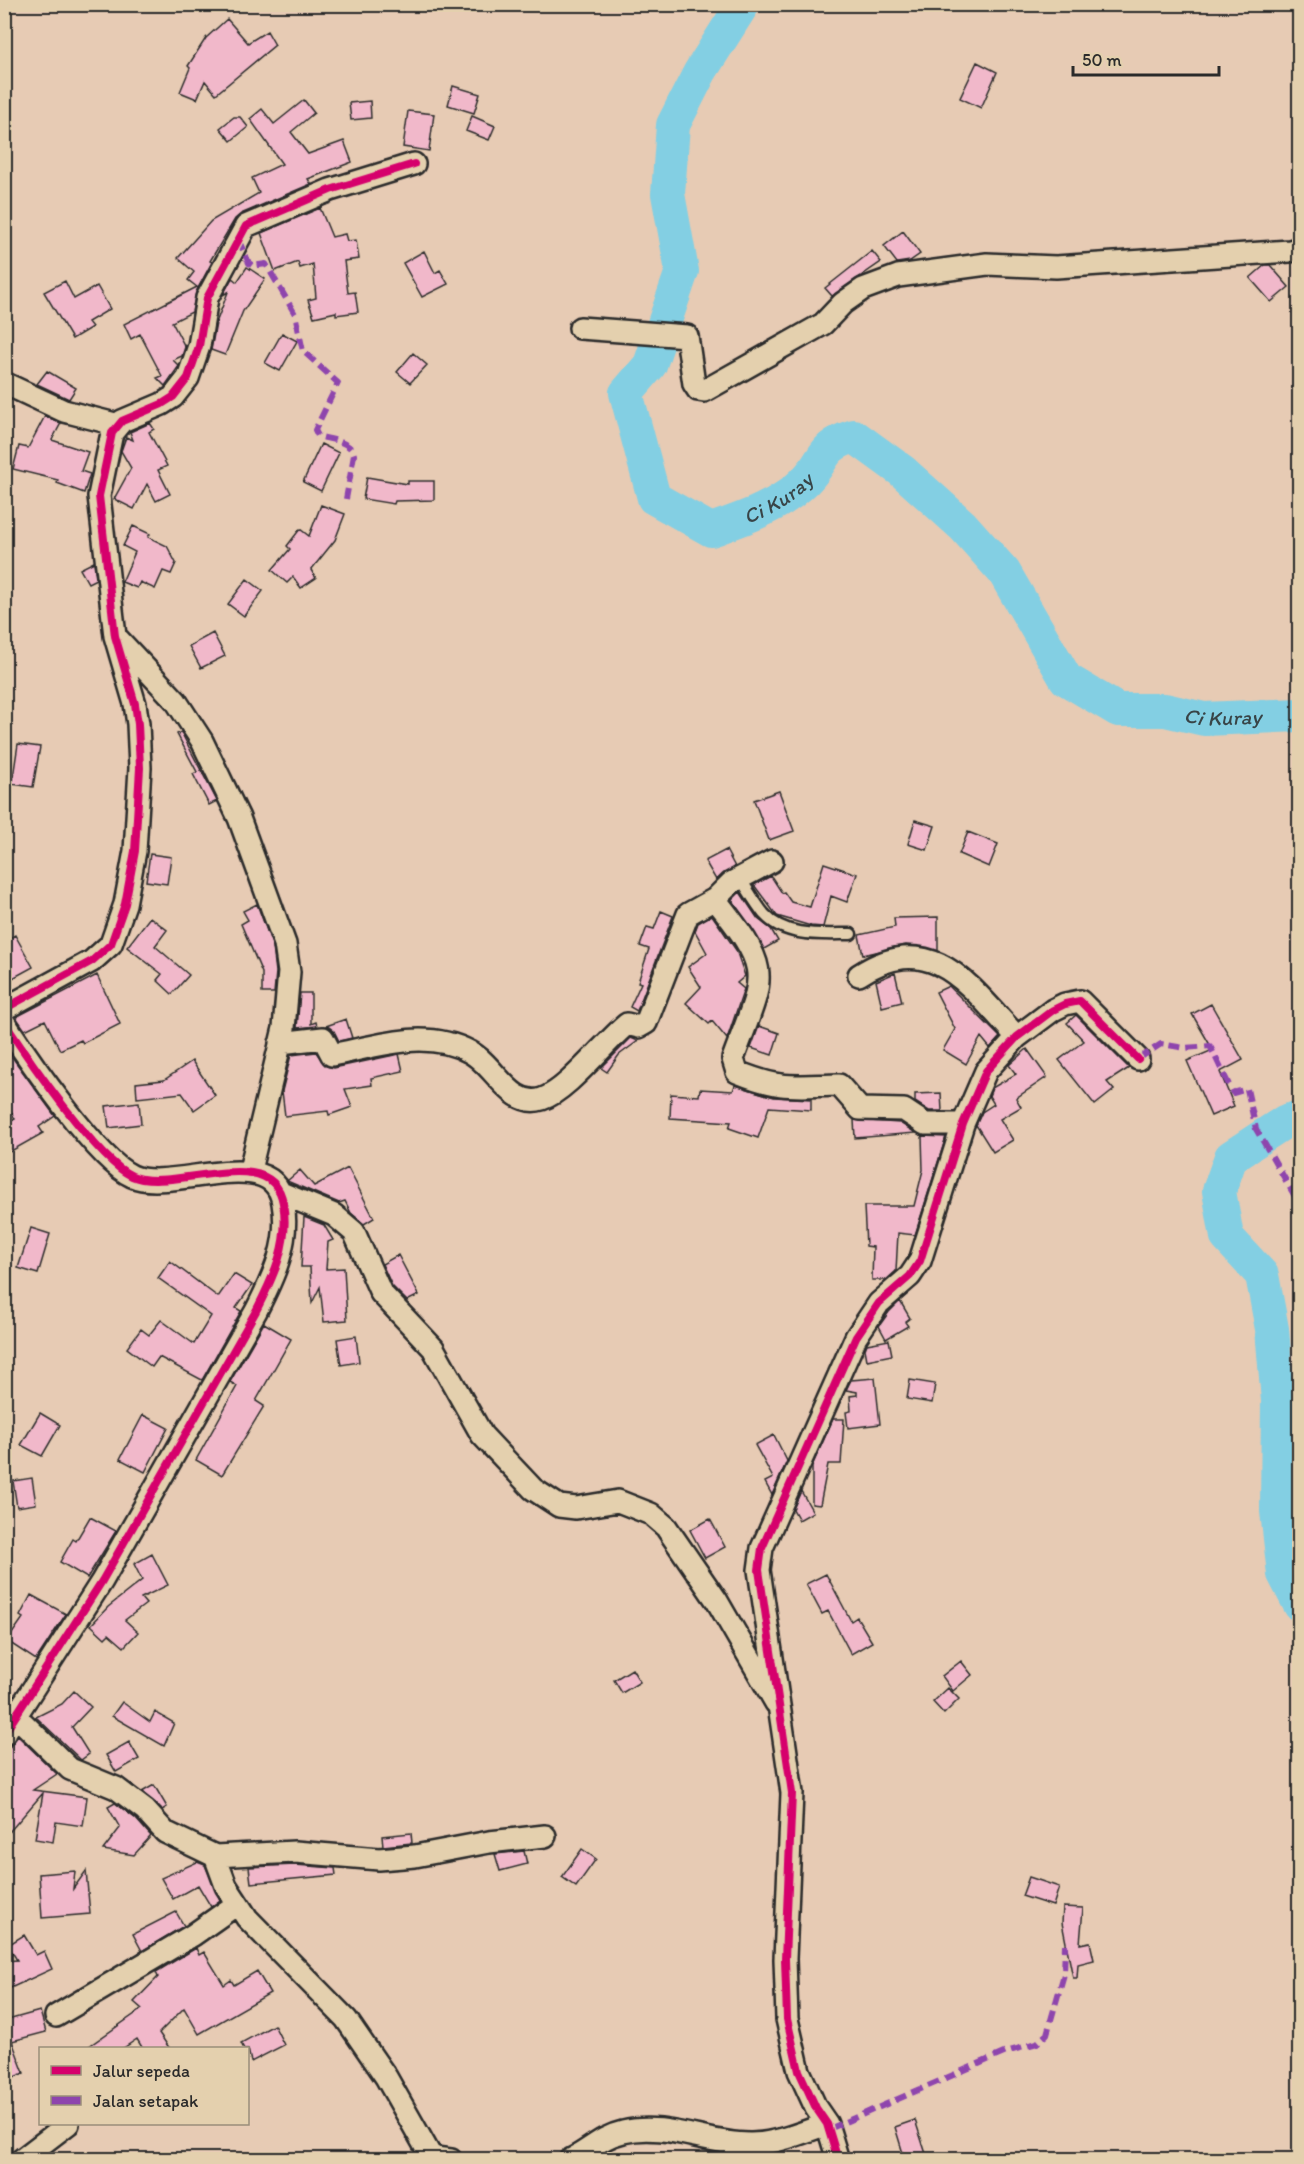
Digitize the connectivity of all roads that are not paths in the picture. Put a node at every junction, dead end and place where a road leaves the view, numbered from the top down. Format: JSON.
{"nodes":[{"id":1,"x":414,"y":164,"type":"dead end"},
{"id":2,"x":1299,"y":248,"type":"edge"},
{"id":3,"x":580,"y":328,"type":"dead end"},
{"id":4,"x":4,"y":383,"type":"edge"},
{"id":5,"x":119,"y":425,"type":"junction"},
{"id":6,"x":115,"y":636,"type":"junction"},
{"id":7,"x":772,"y":861,"type":"dead end"},
{"id":8,"x":740,"y":878,"type":"junction"},
{"id":9,"x":715,"y":898,"type":"junction"},
{"id":10,"x":850,"y":934,"type":"dead end"},
{"id":11,"x":859,"y":975,"type":"dead end"},
{"id":12,"x":4,"y":1010,"type":"edge"},
{"id":13,"x":4,"y":1023,"type":"edge"},
{"id":14,"x":1017,"y":1037,"type":"junction"},
{"id":15,"x":280,"y":1043,"type":"junction"},
{"id":16,"x":1138,"y":1059,"type":"dead end"},
{"id":17,"x":963,"y":1124,"type":"junction"},
{"id":18,"x":250,"y":1170,"type":"junction"},
{"id":19,"x":281,"y":1193,"type":"junction"},
{"id":20,"x":781,"y":1711,"type":"junction"},
{"id":21,"x":16,"y":1716,"type":"junction"},
{"id":22,"x":4,"y":1734,"type":"edge"},
{"id":23,"x":545,"y":1836,"type":"dead end"},
{"id":24,"x":215,"y":1856,"type":"junction"},
{"id":25,"x":237,"y":1904,"type":"junction"},
{"id":26,"x":56,"y":2016,"type":"dead end"},
{"id":27,"x":827,"y":2124,"type":"junction"},
{"id":28,"x":67,"y":2125,"type":"edge"},
{"id":29,"x":21,"y":2160,"type":"edge"},
{"id":30,"x":451,"y":2160,"type":"edge"},
{"id":31,"x":570,"y":2160,"type":"edge"},
{"id":32,"x":838,"y":2160,"type":"edge"}],
"edges":[{"from":1,"to":5,"type":"street"},
{"from":2,"to":3,"type":"street"},
{"from":4,"to":5,"type":"street"},
{"from":5,"to":6,"type":"street"},
{"from":6,"to":12,"type":"street"},
{"from":6,"to":15,"type":"street"},
{"from":7,"to":8,"type":"street"},
{"from":8,"to":9,"type":"street"},
{"from":8,"to":10,"type":"lane"},
{"from":9,"to":15,"type":"street"},
{"from":9,"to":17,"type":"street"},
{"from":11,"to":14,"type":"street"},
{"from":13,"to":18,"type":"street"},
{"from":14,"to":16,"type":"street"},
{"from":14,"to":17,"type":"street"},
{"from":15,"to":18,"type":"street"},
{"from":17,"to":20,"type":"street"},
{"from":18,"to":19,"type":"street"},
{"from":19,"to":20,"type":"street"},
{"from":19,"to":21,"type":"street"},
{"from":20,"to":27,"type":"street"},
{"from":21,"to":22,"type":"street"},
{"from":21,"to":24,"type":"street"},
{"from":23,"to":24,"type":"street"},
{"from":24,"to":25,"type":"street"},
{"from":25,"to":26,"type":"street"},
{"from":25,"to":30,"type":"street"},
{"from":27,"to":31,"type":"street"},
{"from":27,"to":32,"type":"street"},
{"from":28,"to":29,"type":"street"}]}
